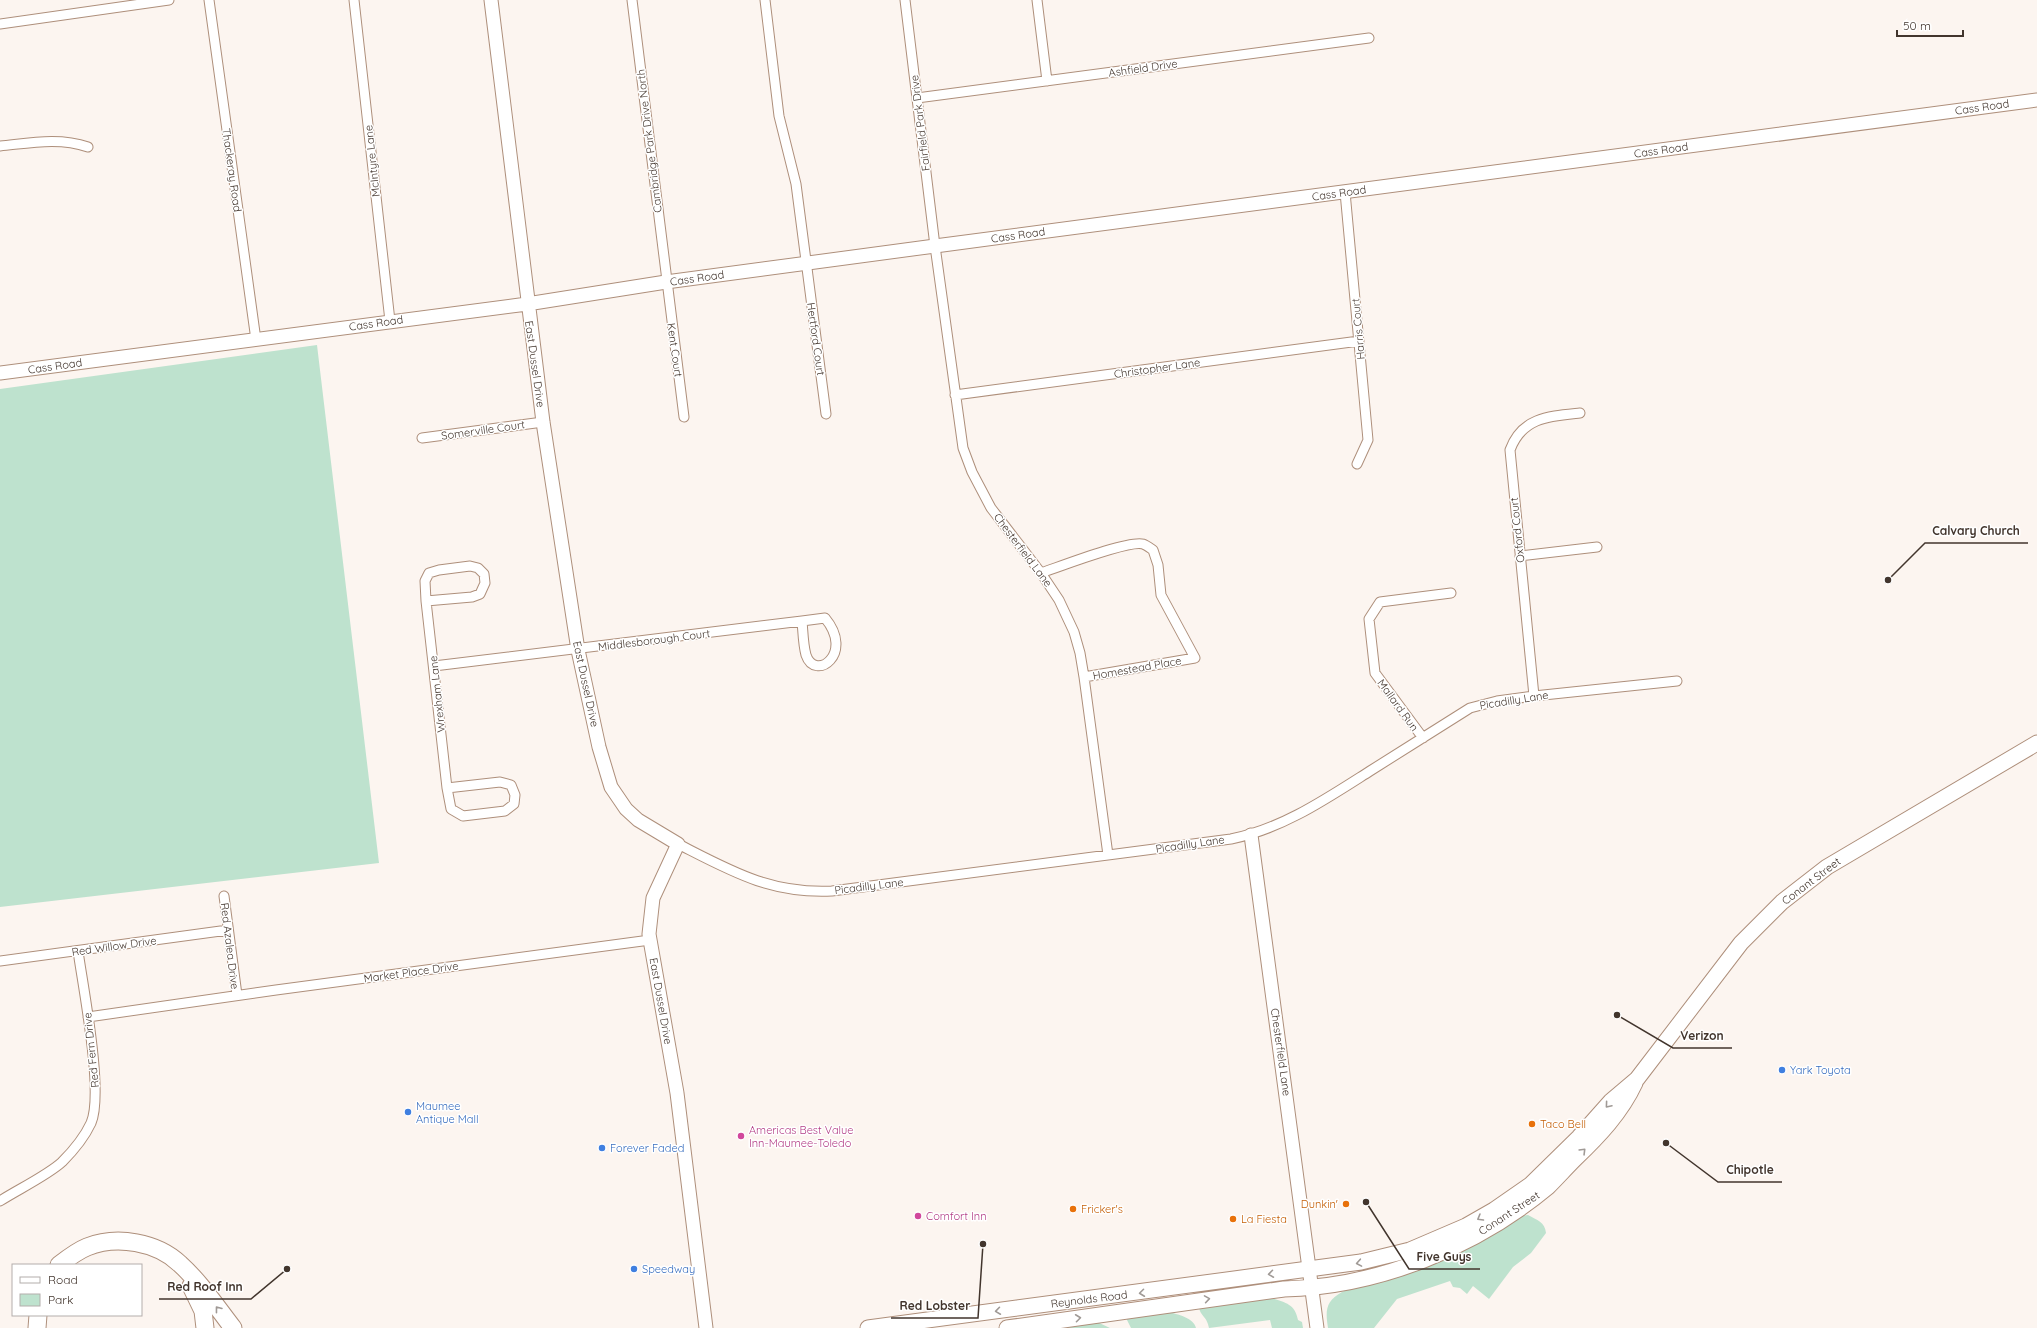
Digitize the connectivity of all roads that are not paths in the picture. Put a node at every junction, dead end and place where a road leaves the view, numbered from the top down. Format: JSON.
{"nodes":[{"id":1,"x":170,"y":0,"type":"edge"},
{"id":2,"x":209,"y":0,"type":"edge"},
{"id":3,"x":354,"y":0,"type":"edge"},
{"id":4,"x":491,"y":0,"type":"edge"},
{"id":5,"x":632,"y":0,"type":"edge"},
{"id":6,"x":765,"y":0,"type":"edge"},
{"id":7,"x":905,"y":0,"type":"edge"},
{"id":8,"x":1037,"y":0,"type":"edge"},
{"id":9,"x":0,"y":24,"type":"edge"},
{"id":10,"x":1369,"y":38,"type":"dead end"},
{"id":11,"x":1047,"y":81,"type":"junction"},
{"id":12,"x":917,"y":98,"type":"junction"},
{"id":13,"x":2037,"y":100,"type":"edge"},
{"id":14,"x":0,"y":146,"type":"edge"},
{"id":15,"x":88,"y":147,"type":"dead end"},
{"id":16,"x":1345,"y":192,"type":"junction"},
{"id":17,"x":935,"y":246,"type":"junction"},
{"id":18,"x":806,"y":264,"type":"junction"},
{"id":19,"x":666,"y":282,"type":"junction"},
{"id":20,"x":527,"y":304,"type":"junction"},
{"id":21,"x":390,"y":321,"type":"junction"},
{"id":22,"x":256,"y":340,"type":"junction"},
{"id":23,"x":1359,"y":341,"type":"junction"},
{"id":24,"x":0,"y":373,"type":"edge"},
{"id":25,"x":955,"y":395,"type":"junction"},
{"id":26,"x":1580,"y":413,"type":"dead end"},
{"id":27,"x":826,"y":414,"type":"dead end"},
{"id":28,"x":684,"y":417,"type":"dead end"},
{"id":29,"x":543,"y":422,"type":"junction"},
{"id":30,"x":422,"y":438,"type":"dead end"},
{"id":31,"x":1357,"y":464,"type":"dead end"},
{"id":32,"x":1597,"y":547,"type":"dead end"},
{"id":33,"x":1520,"y":556,"type":"junction"},
{"id":34,"x":1042,"y":573,"type":"junction"},
{"id":35,"x":1451,"y":593,"type":"dead end"},
{"id":36,"x":426,"y":601,"type":"junction"},
{"id":37,"x":802,"y":621,"type":"junction"},
{"id":38,"x":578,"y":650,"type":"junction"},
{"id":39,"x":434,"y":666,"type":"junction"},
{"id":40,"x":1084,"y":677,"type":"junction"},
{"id":41,"x":1677,"y":681,"type":"dead end"},
{"id":42,"x":1534,"y":696,"type":"junction"},
{"id":43,"x":1423,"y":738,"type":"junction"},
{"id":44,"x":2037,"y":743,"type":"edge"},
{"id":45,"x":447,"y":788,"type":"junction"},
{"id":46,"x":1251,"y":835,"type":"junction"},
{"id":47,"x":678,"y":844,"type":"junction"},
{"id":48,"x":1108,"y":855,"type":"junction"},
{"id":49,"x":224,"y":896,"type":"dead end"},
{"id":50,"x":228,"y":930,"type":"junction"},
{"id":51,"x":650,"y":940,"type":"junction"},
{"id":52,"x":78,"y":951,"type":"junction"},
{"id":53,"x":0,"y":961,"type":"edge"},
{"id":54,"x":237,"y":996,"type":"junction"},
{"id":55,"x":88,"y":1017,"type":"junction"},
{"id":56,"x":1637,"y":1079,"type":"junction"},
{"id":57,"x":0,"y":1201,"type":"edge"},
{"id":58,"x":61,"y":1264,"type":"edge"},
{"id":59,"x":72,"y":1264,"type":"edge"},
{"id":60,"x":1310,"y":1269,"type":"junction"},
{"id":61,"x":1312,"y":1288,"type":"junction"},
{"id":62,"x":30,"y":1316,"type":"edge"},
{"id":63,"x":38,"y":1316,"type":"edge"},
{"id":64,"x":29,"y":1328,"type":"edge"},
{"id":65,"x":37,"y":1328,"type":"edge"},
{"id":66,"x":205,"y":1328,"type":"edge"},
{"id":67,"x":233,"y":1328,"type":"edge"},
{"id":68,"x":706,"y":1328,"type":"edge"},
{"id":69,"x":868,"y":1328,"type":"edge"},
{"id":70,"x":1007,"y":1328,"type":"edge"},
{"id":71,"x":1318,"y":1328,"type":"edge"}],
"edges":[{"from":1,"to":9,"type":"street"},
{"from":2,"to":22,"type":"street","name":"Thackeray Road"},
{"from":3,"to":21,"type":"street","name":"McIntyre Lane"},
{"from":4,"to":20,"type":"street","name":"East Dussel Drive"},
{"from":5,"to":19,"type":"street","name":"Cambridge Park Drive North"},
{"from":6,"to":18,"type":"street","name":"Hertford Court"},
{"from":7,"to":12,"type":"street","name":"Fairfield Park Drive"},
{"from":8,"to":11,"type":"street"},
{"from":10,"to":11,"type":"street","name":"Ashfield Drive"},
{"from":11,"to":12,"type":"street","name":"Ashfield Drive"},
{"from":12,"to":17,"type":"street","name":"Fairfield Park Drive"},
{"from":13,"to":16,"type":"street","name":"Cass Road"},
{"from":14,"to":15,"type":"street"},
{"from":16,"to":17,"type":"street","name":"Cass Road"},
{"from":16,"to":23,"type":"street","name":"Harris Court"},
{"from":17,"to":18,"type":"street","name":"Cass Road"},
{"from":17,"to":25,"type":"street","name":"Chesterfield Lane"},
{"from":18,"to":19,"type":"street","name":"Cass Road"},
{"from":18,"to":27,"type":"street","name":"Hertford Court"},
{"from":19,"to":20,"type":"street","name":"Cass Road"},
{"from":19,"to":28,"type":"street","name":"Kent Court"},
{"from":20,"to":21,"type":"street","name":"Cass Road"},
{"from":20,"to":29,"type":"street","name":"East Dussel Drive"},
{"from":21,"to":22,"type":"street","name":"Cass Road"},
{"from":22,"to":24,"type":"street","name":"Cass Road"},
{"from":23,"to":25,"type":"street","name":"Christopher Lane"},
{"from":23,"to":31,"type":"street","name":"Harris Court"},
{"from":25,"to":34,"type":"street","name":"Chesterfield Lane"},
{"from":26,"to":33,"type":"street","name":"Oxford Court"},
{"from":29,"to":30,"type":"street","name":"Somerville Court"},
{"from":29,"to":38,"type":"street","name":"East Dussel Drive"},
{"from":32,"to":33,"type":"street"},
{"from":33,"to":42,"type":"street","name":"Oxford Court"},
{"from":34,"to":40,"type":"street","name":"Chesterfield Lane"},
{"from":34,"to":40,"type":"street","name":"Homestead Place"},
{"from":35,"to":43,"type":"street","name":"Mallard Run"},
{"from":36,"to":36,"type":"street","name":"Wrexham Lane"},
{"from":36,"to":39,"type":"street","name":"Wrexham Lane"},
{"from":37,"to":37,"type":"street","name":"Middlesborough Court"},
{"from":37,"to":38,"type":"street","name":"Middlesborough Court"},
{"from":38,"to":39,"type":"street","name":"Middlesborough Court"},
{"from":38,"to":47,"type":"street","name":"East Dussel Drive"},
{"from":39,"to":45,"type":"street","name":"Wrexham Lane"},
{"from":40,"to":48,"type":"street","name":"Chesterfield Lane"},
{"from":41,"to":42,"type":"street","name":"Picadilly Lane"},
{"from":42,"to":43,"type":"street","name":"Picadilly Lane"},
{"from":43,"to":46,"type":"street","name":"Picadilly Lane"},
{"from":44,"to":56,"type":"main road","name":"Conant Street"},
{"from":45,"to":45,"type":"street","name":"Wrexham Lane"},
{"from":46,"to":48,"type":"street","name":"Picadilly Lane"},
{"from":46,"to":60,"type":"street","name":"Chesterfield Lane"},
{"from":47,"to":48,"type":"street","name":"Picadilly Lane"},
{"from":47,"to":51,"type":"street","name":"East Dussel Drive"},
{"from":49,"to":50,"type":"street","name":"Red Azalea Drive"},
{"from":50,"to":52,"type":"street","name":"Red Willow Drive"},
{"from":50,"to":54,"type":"street","name":"Red Azalea Drive"},
{"from":51,"to":54,"type":"street","name":"Market Place Drive"},
{"from":51,"to":68,"type":"street","name":"East Dussel Drive"},
{"from":52,"to":53,"type":"street","name":"Red Willow Drive"},
{"from":52,"to":55,"type":"street","name":"Red Fern Drive"},
{"from":54,"to":55,"type":"street","name":"Market Place Drive"},
{"from":55,"to":57,"type":"street","name":"Red Fern Drive"},
{"from":56,"to":60,"type":"main road","name":"Conant Street","one_way":true},
{"from":61,"to":56,"type":"main road","name":"Conant Street","one_way":true},
{"from":67,"to":58,"type":"highway","one_way":true},
{"from":59,"to":66,"type":"highway"},
{"from":60,"to":61,"type":"street","name":"Chesterfield Lane"},
{"from":60,"to":69,"type":"main road","name":"Reynolds Road","one_way":true},
{"from":70,"to":61,"type":"main road","name":"Reynolds Road","one_way":true},
{"from":61,"to":71,"type":"street","name":"Chesterfield Lane"},
{"from":62,"to":64,"type":"highway"},
{"from":63,"to":65,"type":"highway"}]}
